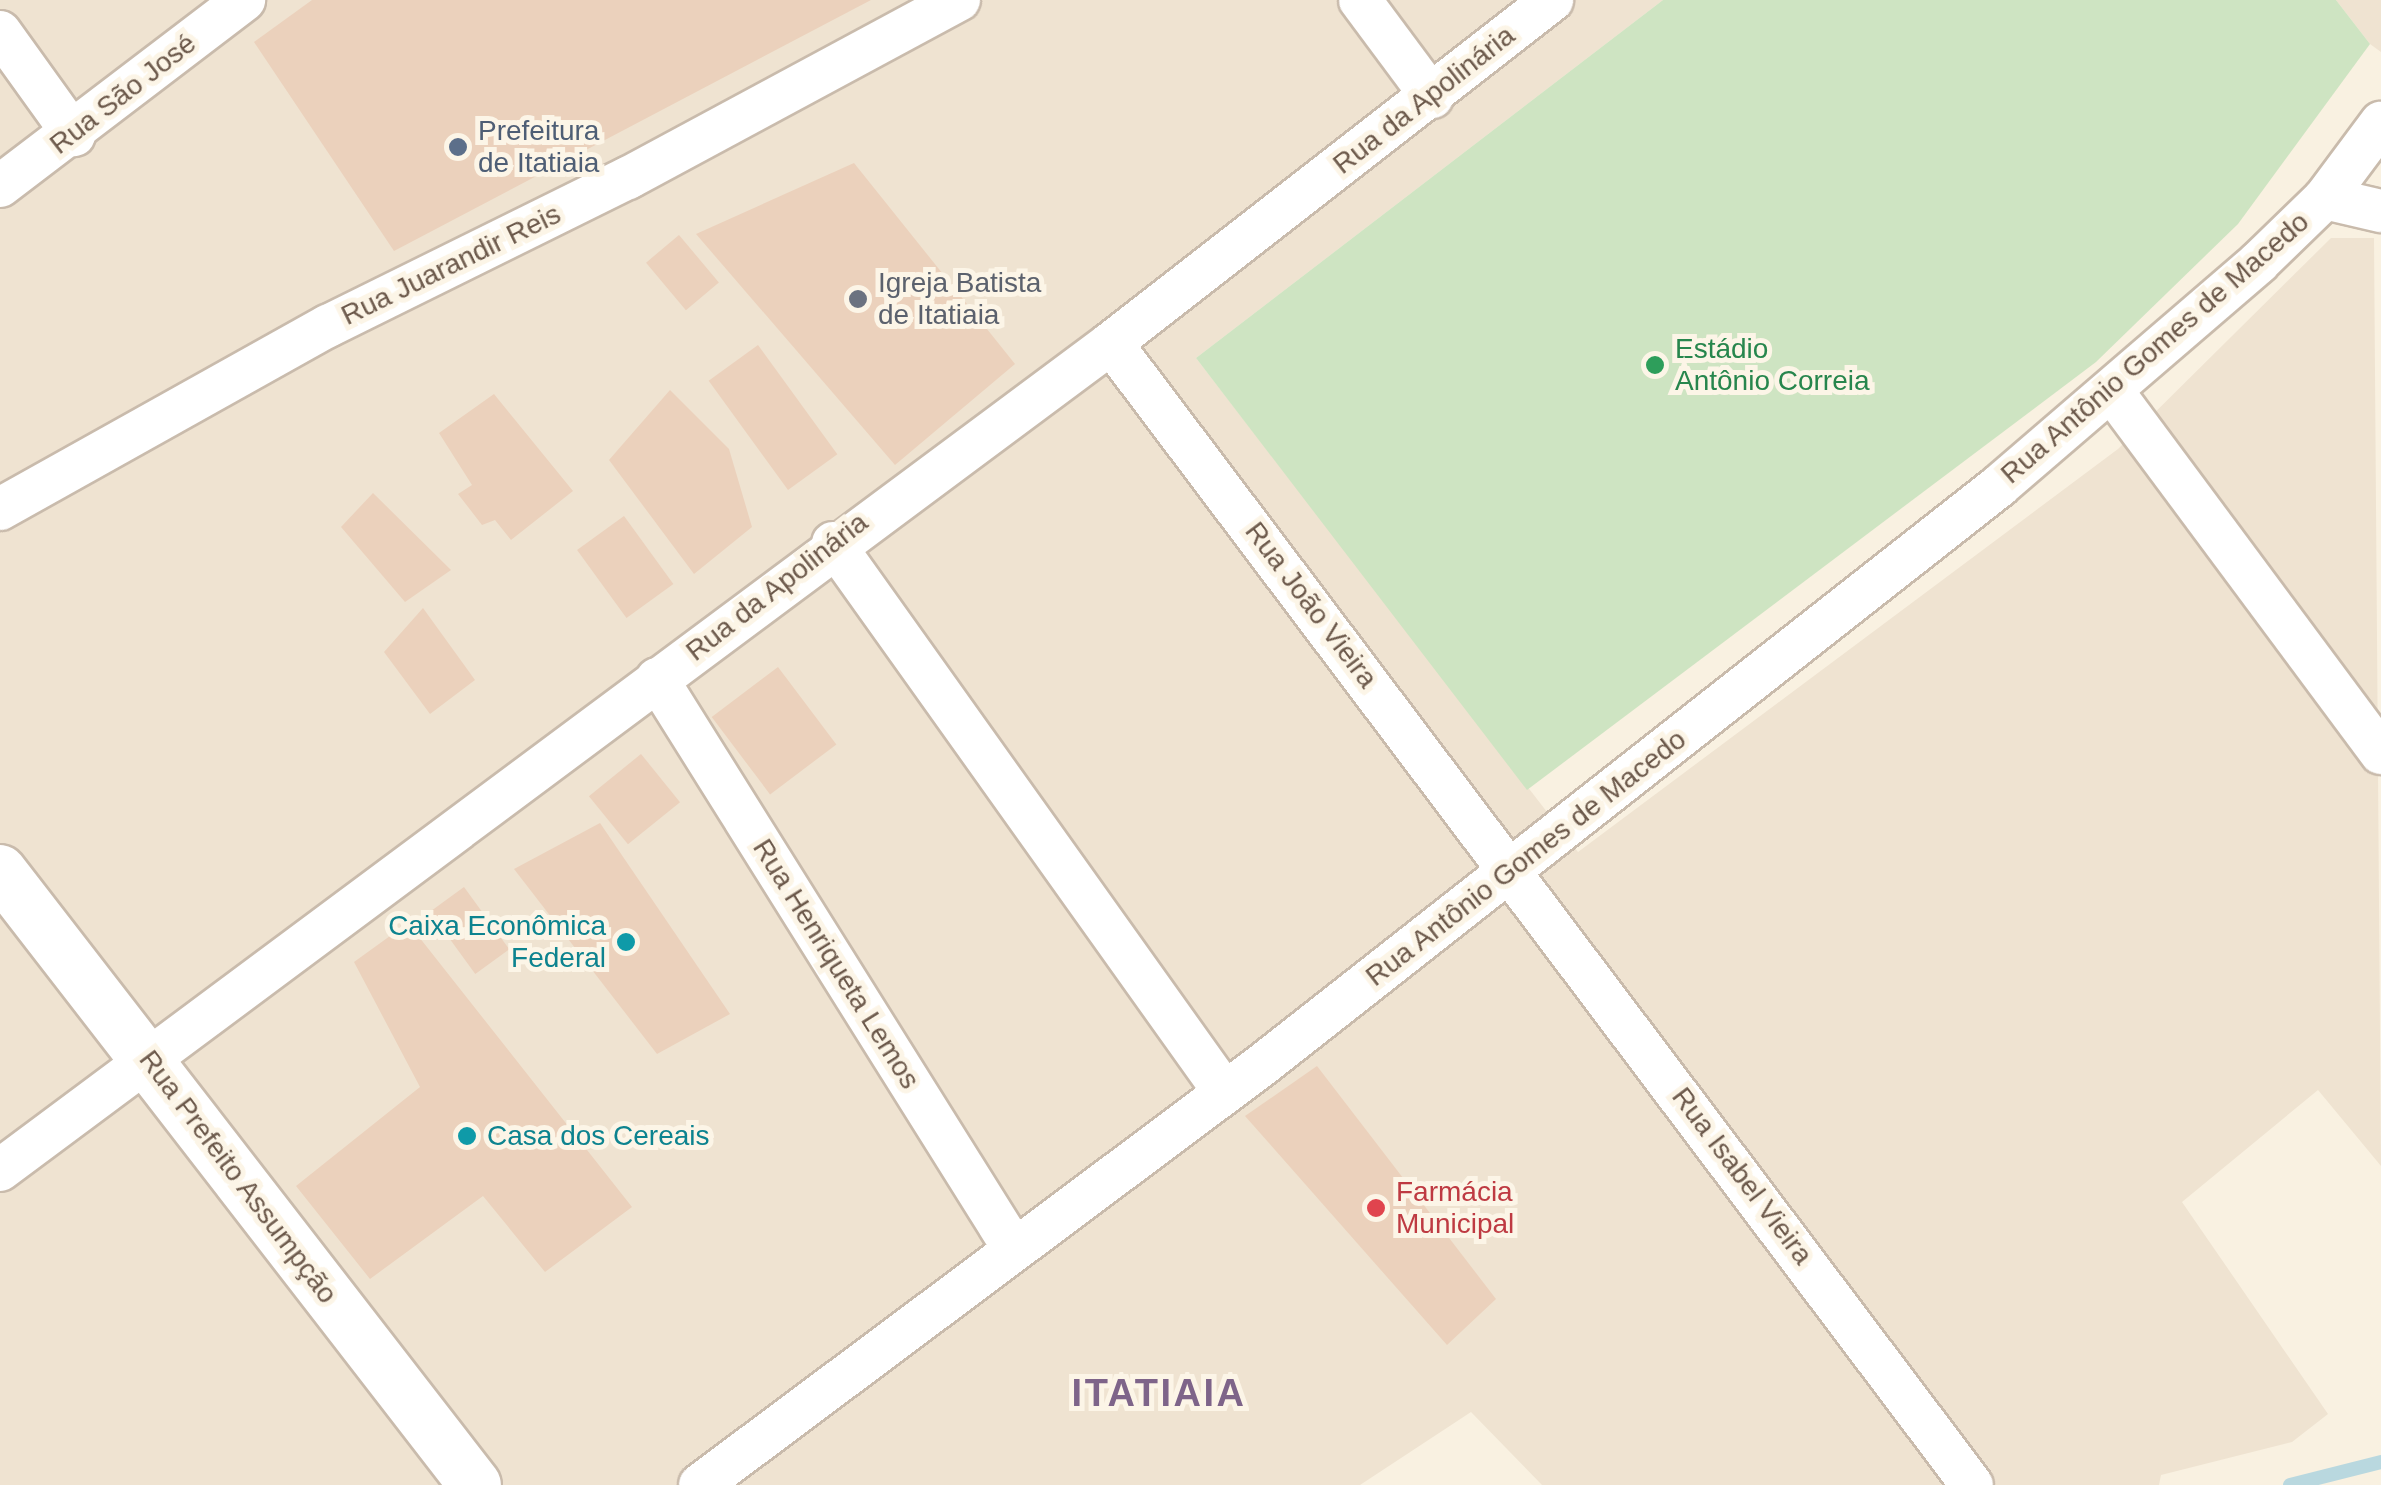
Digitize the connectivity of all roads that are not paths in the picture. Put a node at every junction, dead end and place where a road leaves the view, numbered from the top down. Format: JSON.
{"nodes":[{"id":1,"x":244,"y":0,"type":"edge"},
{"id":2,"x":958,"y":0,"type":"edge"},
{"id":3,"x":1360,"y":0,"type":"edge"},
{"id":4,"x":1552,"y":0,"type":"edge"},
{"id":5,"x":0,"y":32,"type":"edge"},
{"id":6,"x":1432,"y":97,"type":"junction"},
{"id":7,"x":2381,"y":123,"type":"edge"},
{"id":8,"x":74,"y":135,"type":"junction"},
{"id":9,"x":0,"y":186,"type":"edge"},
{"id":10,"x":2325,"y":198,"type":"junction"},
{"id":11,"x":2381,"y":211,"type":"edge"},
{"id":12,"x":1111,"y":343,"type":"junction"},
{"id":13,"x":2112,"y":392,"type":"junction"},
{"id":14,"x":0,"y":509,"type":"edge"},
{"id":15,"x":834,"y":544,"type":"junction"},
{"id":16,"x":658,"y":680,"type":"junction"},
{"id":17,"x":2381,"y":753,"type":"edge"},
{"id":18,"x":1511,"y":866,"type":"junction"},
{"id":19,"x":0,"y":871,"type":"edge"},
{"id":20,"x":146,"y":1056,"type":"junction"},
{"id":21,"x":1225,"y":1093,"type":"junction"},
{"id":22,"x":0,"y":1170,"type":"edge"},
{"id":23,"x":1014,"y":1249,"type":"junction"},
{"id":24,"x":475,"y":1485,"type":"edge"},
{"id":25,"x":700,"y":1485,"type":"edge"},
{"id":26,"x":1972,"y":1485,"type":"edge"}],
"edges":[{"from":1,"to":8,"type":"street","name":"Rua São José"},
{"from":2,"to":14,"type":"street","name":"Rua Juarandir Reis"},
{"from":3,"to":6,"type":"street"},
{"from":4,"to":6,"type":"street","name":"Rua da Apolinária"},
{"from":5,"to":8,"type":"street"},
{"from":6,"to":12,"type":"street","name":"Rua da Apolinária"},
{"from":7,"to":10,"type":"street","name":"Rua Antônio Gomes de Macedo"},
{"from":8,"to":9,"type":"street","name":"Rua São José"},
{"from":10,"to":11,"type":"street"},
{"from":10,"to":13,"type":"street","name":"Rua Antônio Gomes de Macedo"},
{"from":12,"to":15,"type":"street","name":"Rua da Apolinária"},
{"from":12,"to":18,"type":"street","name":"Rua João Vieira"},
{"from":13,"to":17,"type":"street"},
{"from":13,"to":18,"type":"street","name":"Rua Antônio Gomes de Macedo"},
{"from":15,"to":16,"type":"street","name":"Rua da Apolinária"},
{"from":15,"to":21,"type":"street"},
{"from":16,"to":20,"type":"street","name":"Rua da Apolinária"},
{"from":16,"to":23,"type":"street","name":"Rua Henriqueta Lemos"},
{"from":18,"to":21,"type":"street","name":"Rua Antônio Gomes de Macedo"},
{"from":18,"to":26,"type":"street","name":"Rua Isabel Vieira"},
{"from":19,"to":20,"type":"street","name":"Rua Prefeito Assumpção"},
{"from":20,"to":22,"type":"street","name":"Rua da Apolinária"},
{"from":20,"to":24,"type":"street","name":"Rua Prefeito Assumpção"},
{"from":21,"to":23,"type":"street","name":"Rua Antônio Gomes de Macedo"},
{"from":23,"to":25,"type":"street","name":"Rua Antônio Gomes de Macedo"}]}
